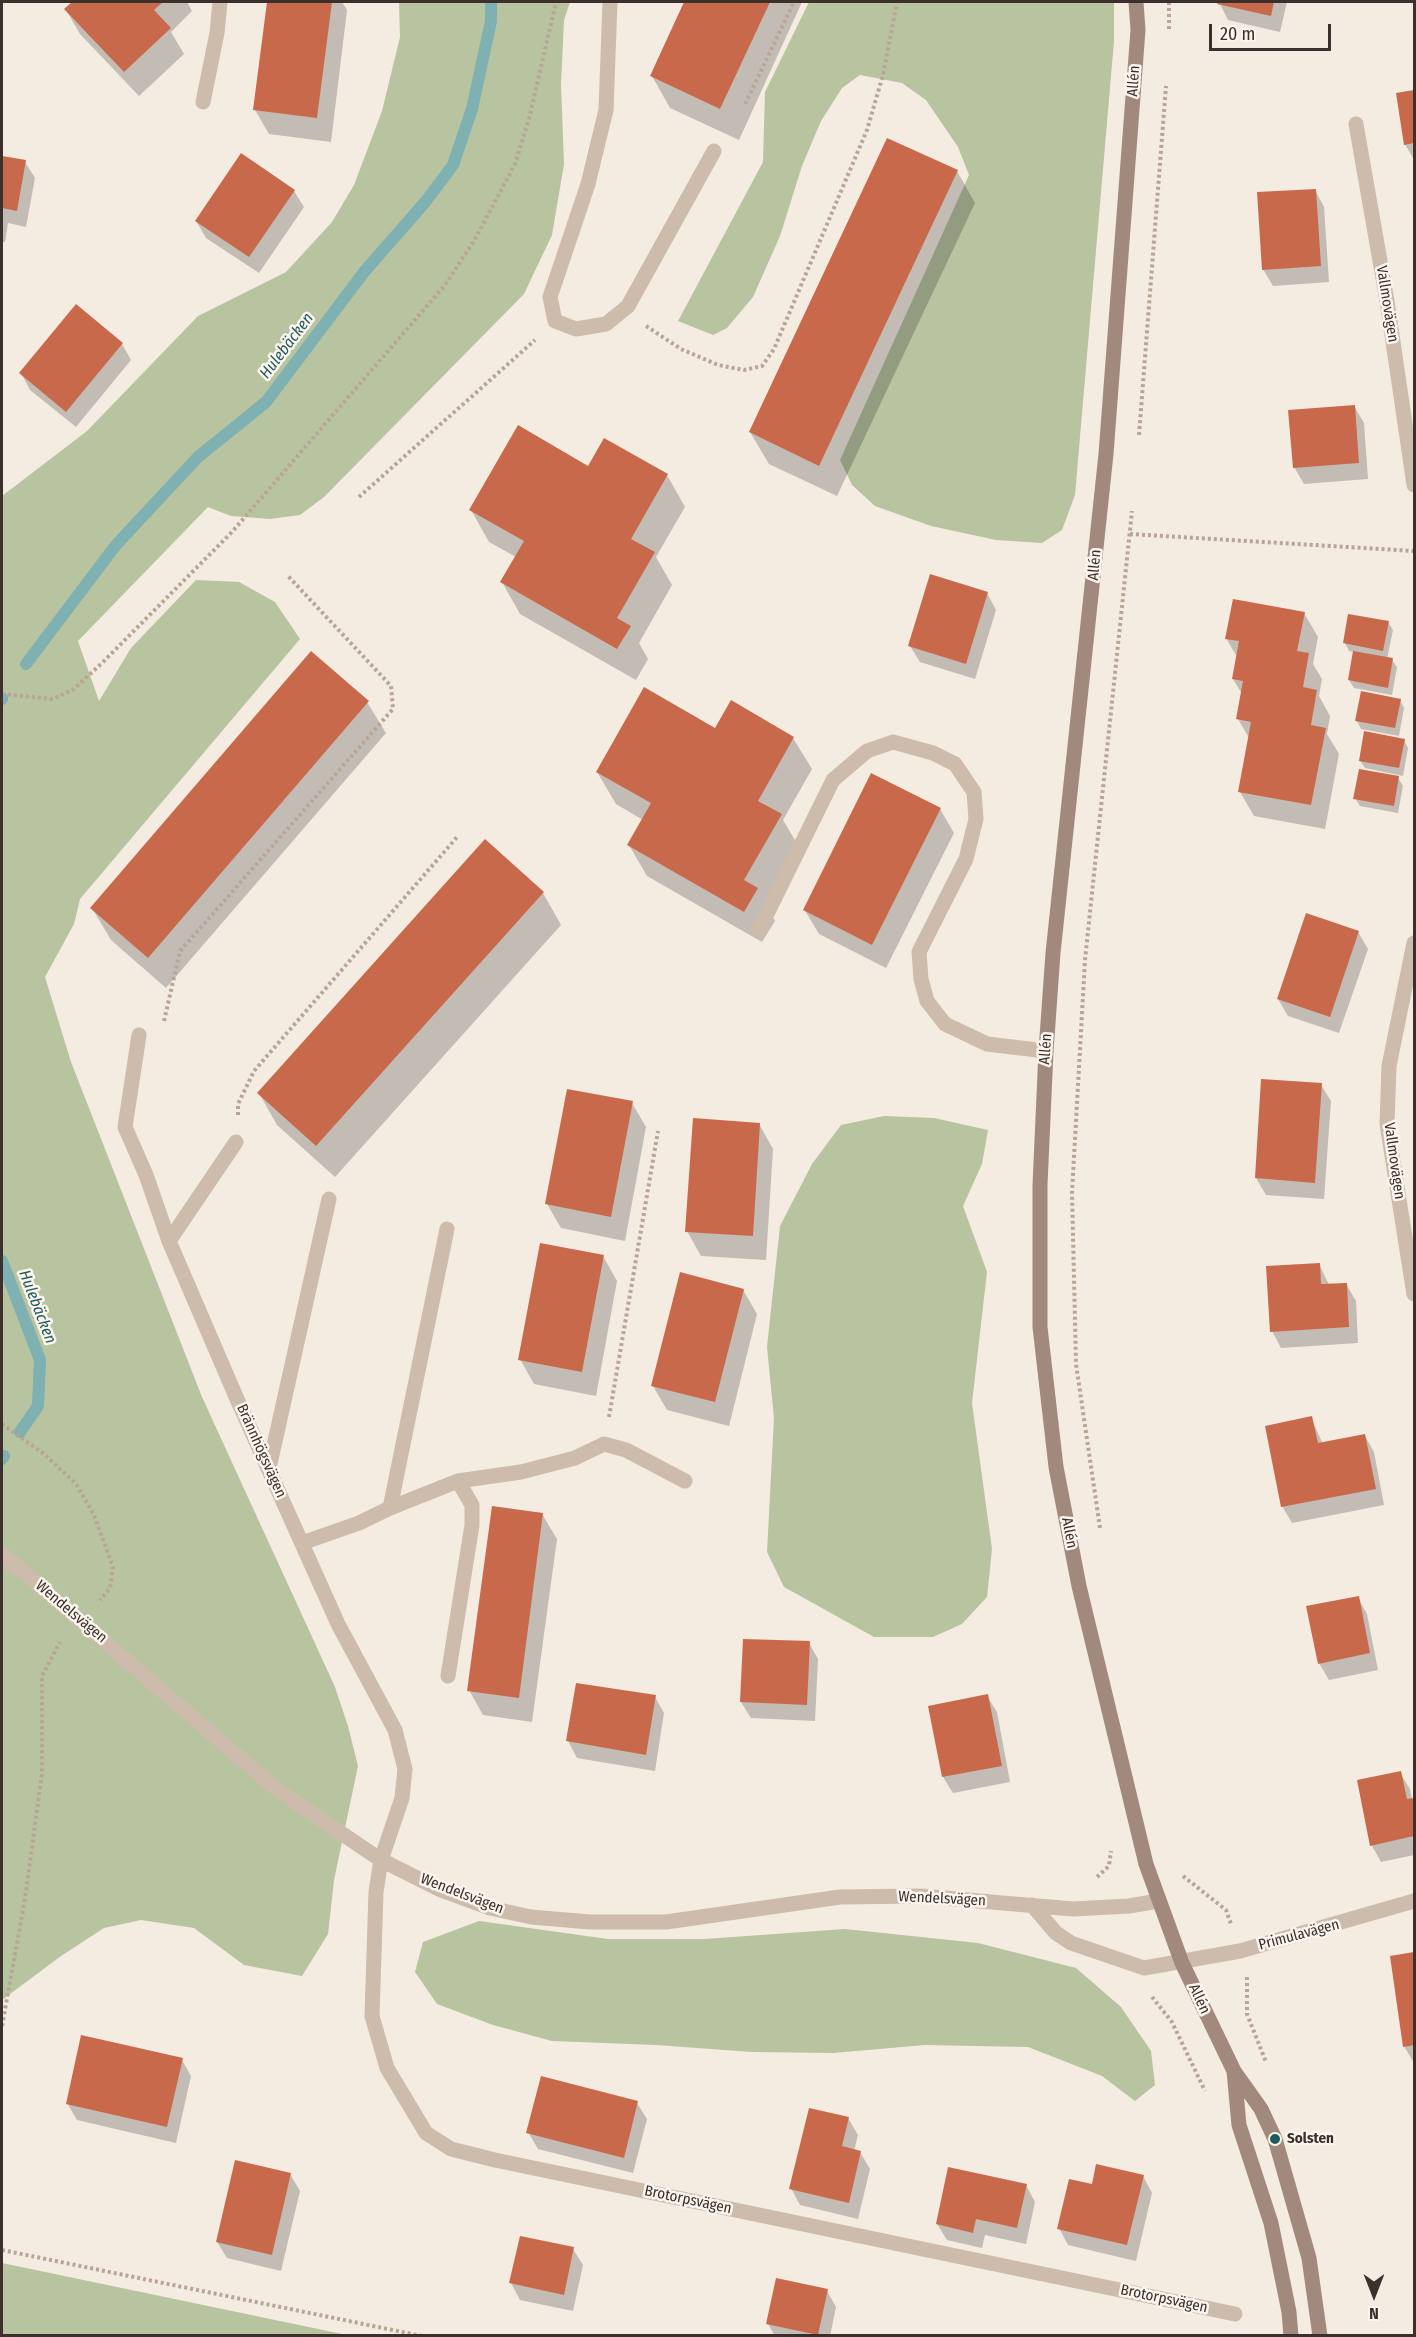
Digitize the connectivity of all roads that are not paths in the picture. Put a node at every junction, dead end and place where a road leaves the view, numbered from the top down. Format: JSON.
{"nodes":[{"id":1,"x":220,"y":2,"type":"edge"},
{"id":2,"x":610,"y":2,"type":"edge"},
{"id":3,"x":1136,"y":2,"type":"edge"},
{"id":4,"x":203,"y":102,"type":"dead end"},
{"id":5,"x":1356,"y":124,"type":"dead end"},
{"id":6,"x":714,"y":151,"type":"dead end"},
{"id":7,"x":1414,"y":485,"type":"edge"},
{"id":8,"x":759,"y":930,"type":"dead end"},
{"id":9,"x":1414,"y":943,"type":"edge"},
{"id":10,"x":1410,"y":992,"type":"edge"},
{"id":11,"x":139,"y":1035,"type":"road end"},
{"id":12,"x":1046,"y":1052,"type":"junction"},
{"id":13,"x":236,"y":1142,"type":"road end"},
{"id":14,"x":329,"y":1199,"type":"dead end"},
{"id":15,"x":447,"y":1229,"type":"dead end"},
{"id":16,"x":169,"y":1241,"type":"junction"},
{"id":17,"x":1414,"y":1294,"type":"edge"},
{"id":18,"x":269,"y":1468,"type":"junction"},
{"id":19,"x":458,"y":1480,"type":"junction"},
{"id":20,"x":685,"y":1480,"type":"dead end"},
{"id":21,"x":390,"y":1508,"type":"junction"},
{"id":22,"x":302,"y":1543,"type":"junction"},
{"id":23,"x":2,"y":1554,"type":"edge"},
{"id":24,"x":448,"y":1676,"type":"dead end"},
{"id":25,"x":381,"y":1860,"type":"junction"},
{"id":26,"x":1158,"y":1901,"type":"junction"},
{"id":27,"x":1414,"y":1901,"type":"edge"},
{"id":28,"x":1032,"y":1905,"type":"junction"},
{"id":29,"x":1182,"y":1963,"type":"junction"},
{"id":30,"x":1234,"y":2071,"type":"junction"},
{"id":31,"x":1235,"y":2314,"type":"dead end"},
{"id":32,"x":1291,"y":2336,"type":"edge"},
{"id":33,"x":1320,"y":2336,"type":"edge"}],
"edges":[{"from":1,"to":4,"type":"street"},
{"from":2,"to":6,"type":"street"},
{"from":3,"to":12,"type":"street","name":"Allén"},
{"from":5,"to":7,"type":"street","name":"Vallmovägen"},
{"from":8,"to":12,"type":"street"},
{"from":9,"to":10,"type":"street","name":"Vallmovägen"},
{"from":10,"to":17,"type":"street","name":"Vallmovägen"},
{"from":11,"to":16,"type":"street","name":"Brännhögsvägen"},
{"from":12,"to":26,"type":"street","name":"Allén"},
{"from":13,"to":16,"type":"street"},
{"from":14,"to":18,"type":"street"},
{"from":15,"to":21,"type":"street"},
{"from":16,"to":18,"type":"street","name":"Brännhögsvägen"},
{"from":18,"to":22,"type":"street","name":"Brännhögsvägen"},
{"from":19,"to":20,"type":"street"},
{"from":19,"to":21,"type":"street"},
{"from":19,"to":24,"type":"street"},
{"from":21,"to":22,"type":"street"},
{"from":22,"to":25,"type":"street","name":"Brännhögsvägen"},
{"from":23,"to":25,"type":"street","name":"Wendelsvägen"},
{"from":25,"to":28,"type":"street","name":"Wendelsvägen"},
{"from":25,"to":31,"type":"street","name":"Brotorpsvägen"},
{"from":26,"to":28,"type":"street","name":"Wendelsvägen"},
{"from":26,"to":29,"type":"street","name":"Allén"},
{"from":27,"to":29,"type":"street","name":"Primulavägen"},
{"from":28,"to":29,"type":"street"},
{"from":29,"to":30,"type":"street","name":"Allén"},
{"from":30,"to":32,"type":"street","name":"Allén"},
{"from":30,"to":33,"type":"street","name":"Allén"}]}
